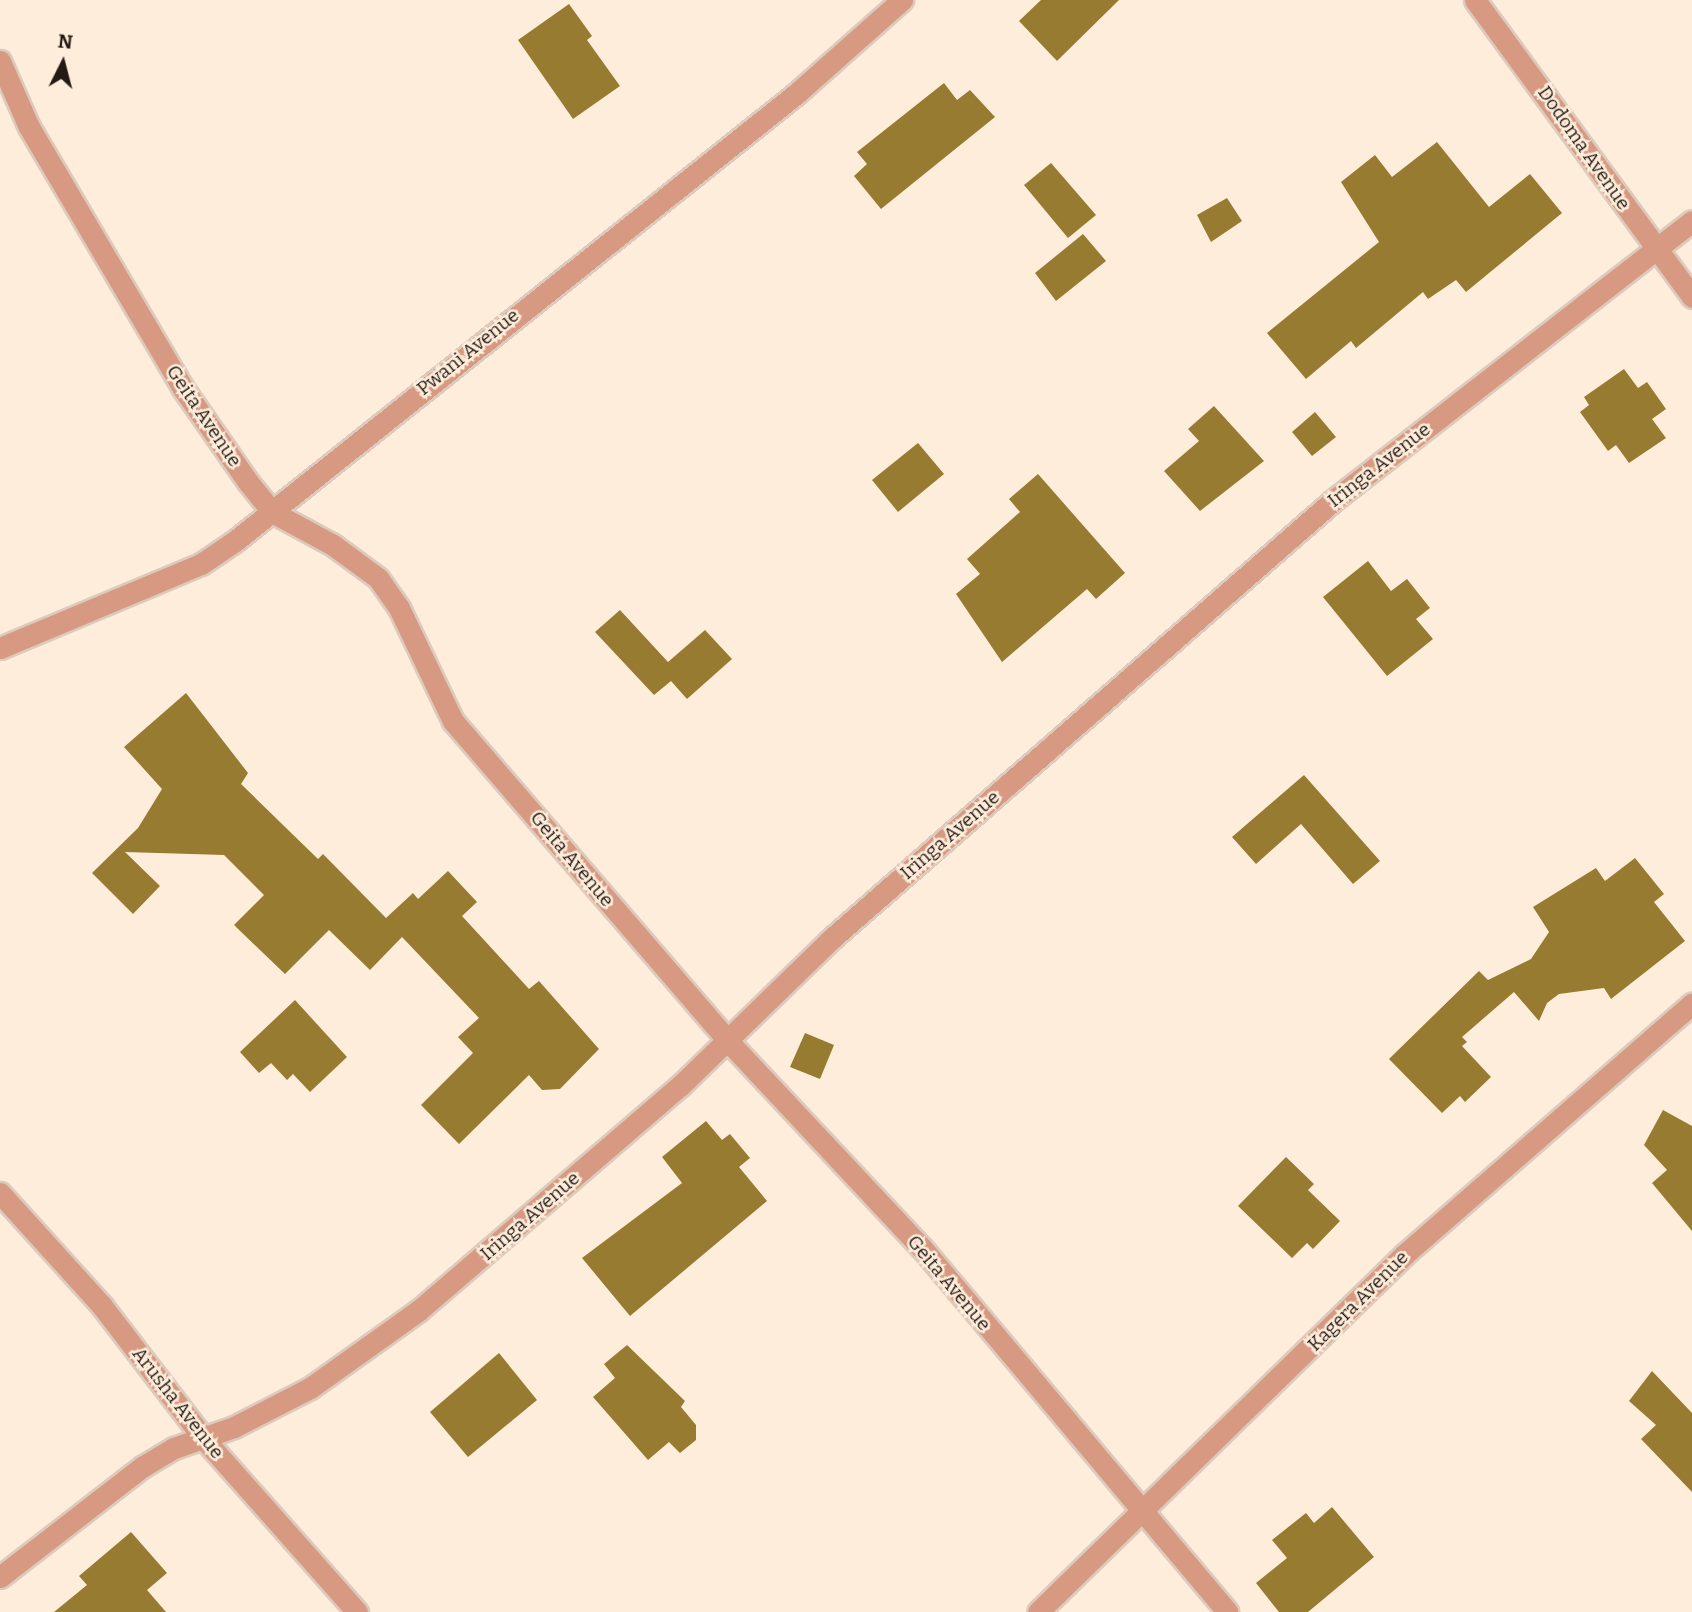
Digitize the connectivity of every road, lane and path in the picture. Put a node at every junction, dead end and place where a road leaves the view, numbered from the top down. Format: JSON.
{"nodes":[{"id":1,"x":902,"y":0,"type":"edge"},
{"id":2,"x":1475,"y":0,"type":"edge"},
{"id":3,"x":0,"y":61,"type":"edge"},
{"id":4,"x":1692,"y":221,"type":"edge"},
{"id":5,"x":1654,"y":248,"type":"junction"},
{"id":6,"x":1692,"y":297,"type":"edge"},
{"id":7,"x":272,"y":512,"type":"junction"},
{"id":8,"x":0,"y":648,"type":"edge"},
{"id":9,"x":1692,"y":1004,"type":"edge"},
{"id":10,"x":728,"y":1041,"type":"junction"},
{"id":11,"x":0,"y":1193,"type":"edge"},
{"id":12,"x":204,"y":1439,"type":"junction"},
{"id":13,"x":1139,"y":1512,"type":"junction"},
{"id":14,"x":0,"y":1577,"type":"edge"},
{"id":15,"x":357,"y":1612,"type":"edge"},
{"id":16,"x":1038,"y":1612,"type":"edge"},
{"id":17,"x":1227,"y":1612,"type":"edge"}],
"edges":[{"from":1,"to":7,"type":"street","name":"Pwani Avenue"},
{"from":2,"to":5,"type":"street","name":"Dodoma Avenue"},
{"from":3,"to":7,"type":"street","name":"Geita Avenue"},
{"from":4,"to":5,"type":"street","name":"Iringa Avenue"},
{"from":5,"to":6,"type":"street","name":"Dodoma Avenue"},
{"from":5,"to":10,"type":"street","name":"Iringa Avenue"},
{"from":7,"to":8,"type":"street","name":"Pwani Avenue"},
{"from":7,"to":10,"type":"street","name":"Geita Avenue"},
{"from":9,"to":13,"type":"street","name":"Kagera Avenue"},
{"from":10,"to":12,"type":"street","name":"Iringa Avenue"},
{"from":10,"to":13,"type":"street","name":"Geita Avenue"},
{"from":11,"to":12,"type":"street","name":"Arusha Avenue"},
{"from":12,"to":14,"type":"street","name":"Iringa Avenue"},
{"from":12,"to":15,"type":"street","name":"Arusha Avenue"},
{"from":13,"to":16,"type":"street","name":"Kagera Avenue"},
{"from":13,"to":17,"type":"street","name":"Geita Avenue"}]}
